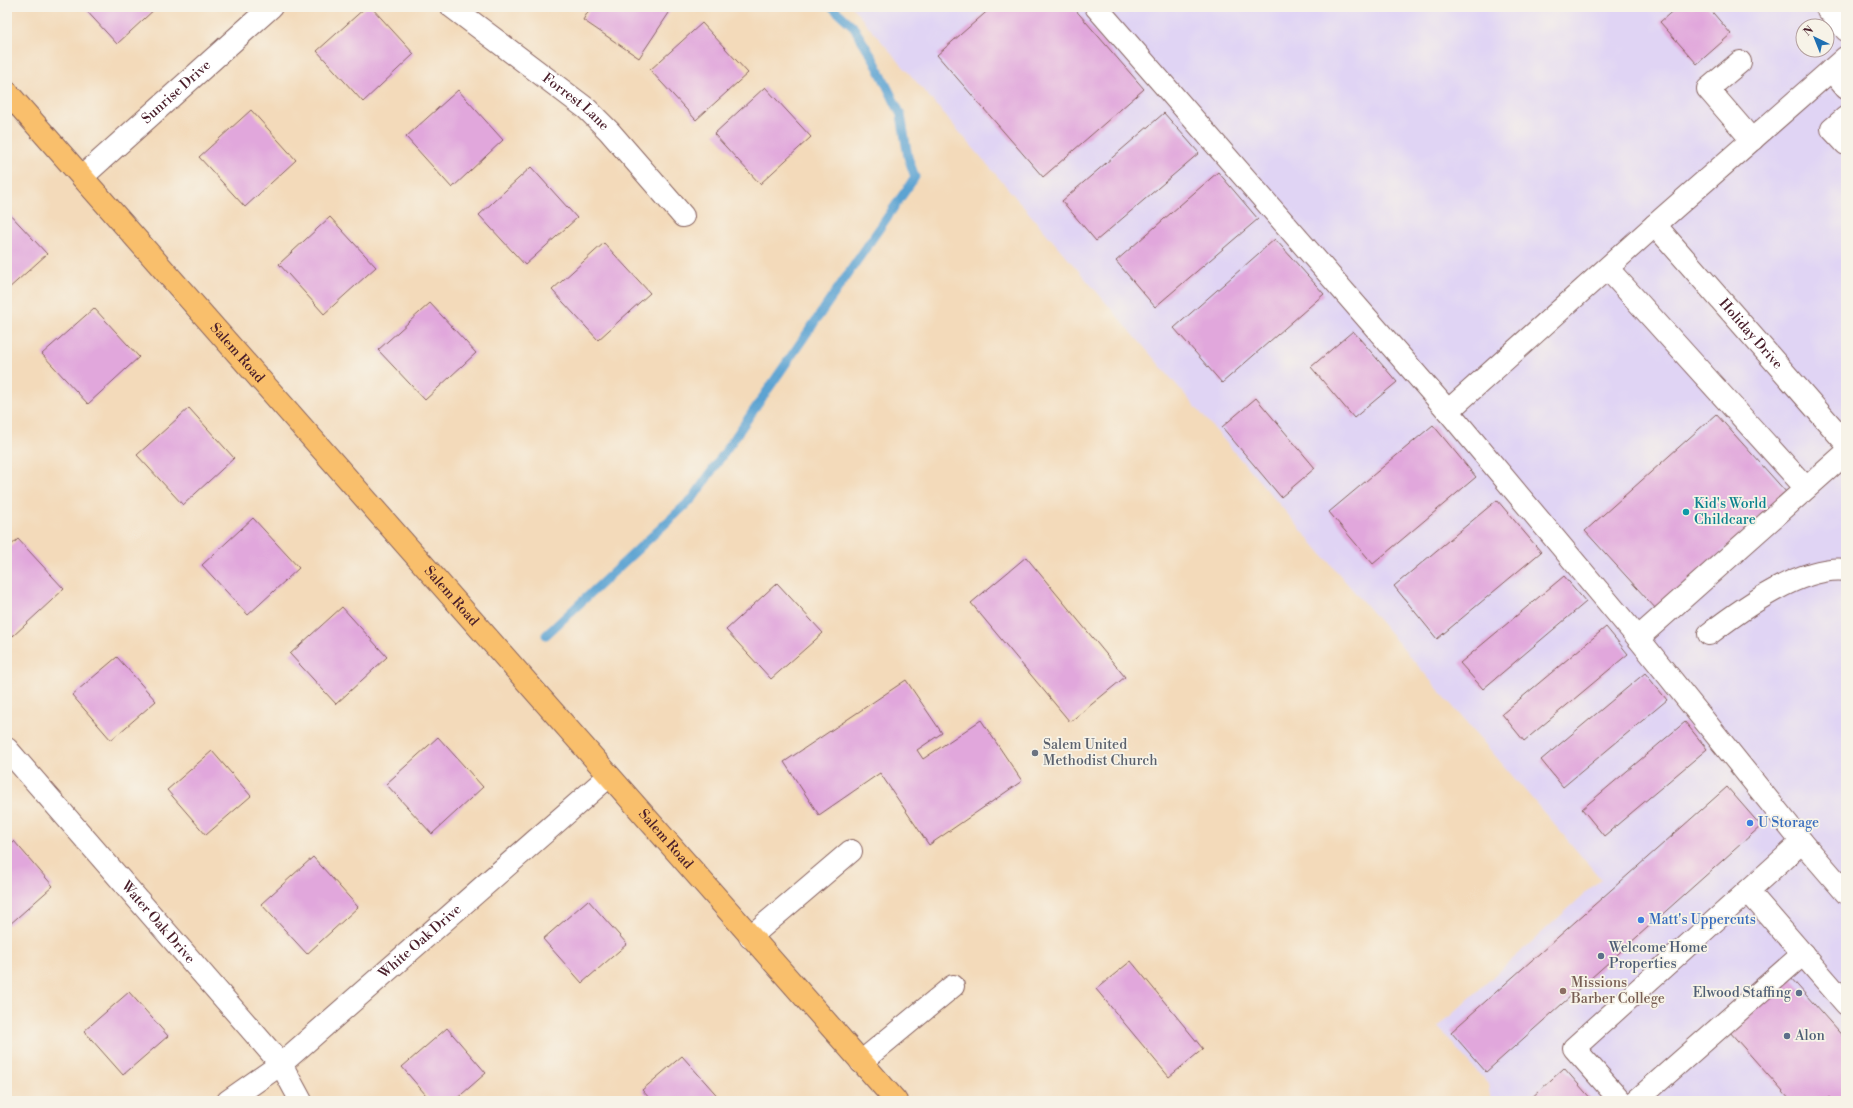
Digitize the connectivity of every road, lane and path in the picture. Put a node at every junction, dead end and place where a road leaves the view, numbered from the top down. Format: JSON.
{"nodes":[{"id":1,"x":271,"y":7,"type":"edge"},
{"id":2,"x":452,"y":7,"type":"edge"},
{"id":3,"x":1096,"y":7,"type":"edge"},
{"id":4,"x":1826,"y":7,"type":"edge"},
{"id":5,"x":1846,"y":30,"type":"edge"},
{"id":6,"x":1740,"y":62,"type":"dead end"},
{"id":7,"x":1838,"y":64,"type":"edge"},
{"id":8,"x":1846,"y":88,"type":"edge"},
{"id":9,"x":7,"y":92,"type":"edge"},
{"id":10,"x":1846,"y":116,"type":"edge"},
{"id":11,"x":1752,"y":140,"type":"junction"},
{"id":12,"x":1846,"y":144,"type":"edge"},
{"id":13,"x":82,"y":177,"type":"junction"},
{"id":14,"x":683,"y":216,"type":"dead end"},
{"id":15,"x":1655,"y":225,"type":"junction"},
{"id":16,"x":1608,"y":269,"type":"junction"},
{"id":17,"x":1448,"y":411,"type":"junction"},
{"id":18,"x":1838,"y":420,"type":"edge"},
{"id":19,"x":1846,"y":443,"type":"edge"},
{"id":20,"x":1846,"y":453,"type":"edge"},
{"id":21,"x":1806,"y":488,"type":"junction"},
{"id":22,"x":1842,"y":566,"type":"edge"},
{"id":23,"x":1709,"y":634,"type":"dead end"},
{"id":24,"x":1638,"y":638,"type":"junction"},
{"id":25,"x":7,"y":749,"type":"edge"},
{"id":26,"x":609,"y":776,"type":"junction"},
{"id":27,"x":1802,"y":842,"type":"junction"},
{"id":28,"x":850,"y":851,"type":"dead end"},
{"id":29,"x":1748,"y":891,"type":"junction"},
{"id":30,"x":1846,"y":893,"type":"edge"},
{"id":31,"x":750,"y":936,"type":"junction"},
{"id":32,"x":1803,"y":954,"type":"junction"},
{"id":33,"x":953,"y":986,"type":"dead end"},
{"id":34,"x":1846,"y":1004,"type":"edge"},
{"id":35,"x":861,"y":1062,"type":"junction"},
{"id":36,"x":281,"y":1064,"type":"junction"},
{"id":37,"x":228,"y":1101,"type":"edge"},
{"id":38,"x":301,"y":1101,"type":"edge"},
{"id":39,"x":896,"y":1101,"type":"edge"},
{"id":40,"x":1620,"y":1101,"type":"edge"},
{"id":41,"x":1636,"y":1101,"type":"edge"}],
"edges":[{"from":1,"to":13,"type":"street","name":"Sunrise Drive"},
{"from":2,"to":14,"type":"street","name":"Forrest Lane"},
{"from":3,"to":17,"type":"street"},
{"from":4,"to":5,"type":"street"},
{"from":6,"to":11,"type":"street"},
{"from":7,"to":8,"type":"street"},
{"from":7,"to":11,"type":"street"},
{"from":9,"to":13,"type":"main road","name":"Salem Road"},
{"from":10,"to":12,"type":"street"},
{"from":11,"to":15,"type":"street"},
{"from":13,"to":26,"type":"main road","name":"Salem Road"},
{"from":15,"to":16,"type":"street"},
{"from":15,"to":18,"type":"street","name":"Holiday Drive"},
{"from":16,"to":17,"type":"street"},
{"from":16,"to":21,"type":"street"},
{"from":17,"to":24,"type":"street"},
{"from":18,"to":19,"type":"street","name":"Holiday Drive"},
{"from":20,"to":21,"type":"street"},
{"from":21,"to":24,"type":"street"},
{"from":22,"to":23,"type":"street"},
{"from":24,"to":27,"type":"street"},
{"from":25,"to":36,"type":"street","name":"Water Oak Drive"},
{"from":26,"to":31,"type":"main road","name":"Salem Road"},
{"from":26,"to":36,"type":"street","name":"White Oak Drive"},
{"from":27,"to":29,"type":"street"},
{"from":27,"to":30,"type":"street"},
{"from":28,"to":31,"type":"street"},
{"from":29,"to":32,"type":"street"},
{"from":29,"to":40,"type":"street"},
{"from":31,"to":35,"type":"main road","name":"Salem Road"},
{"from":32,"to":34,"type":"street"},
{"from":32,"to":41,"type":"street"},
{"from":33,"to":35,"type":"street"},
{"from":35,"to":39,"type":"main road","name":"Salem Road"},
{"from":36,"to":37,"type":"street","name":"White Oak Drive"},
{"from":36,"to":38,"type":"street","name":"Water Oak Drive"}]}
